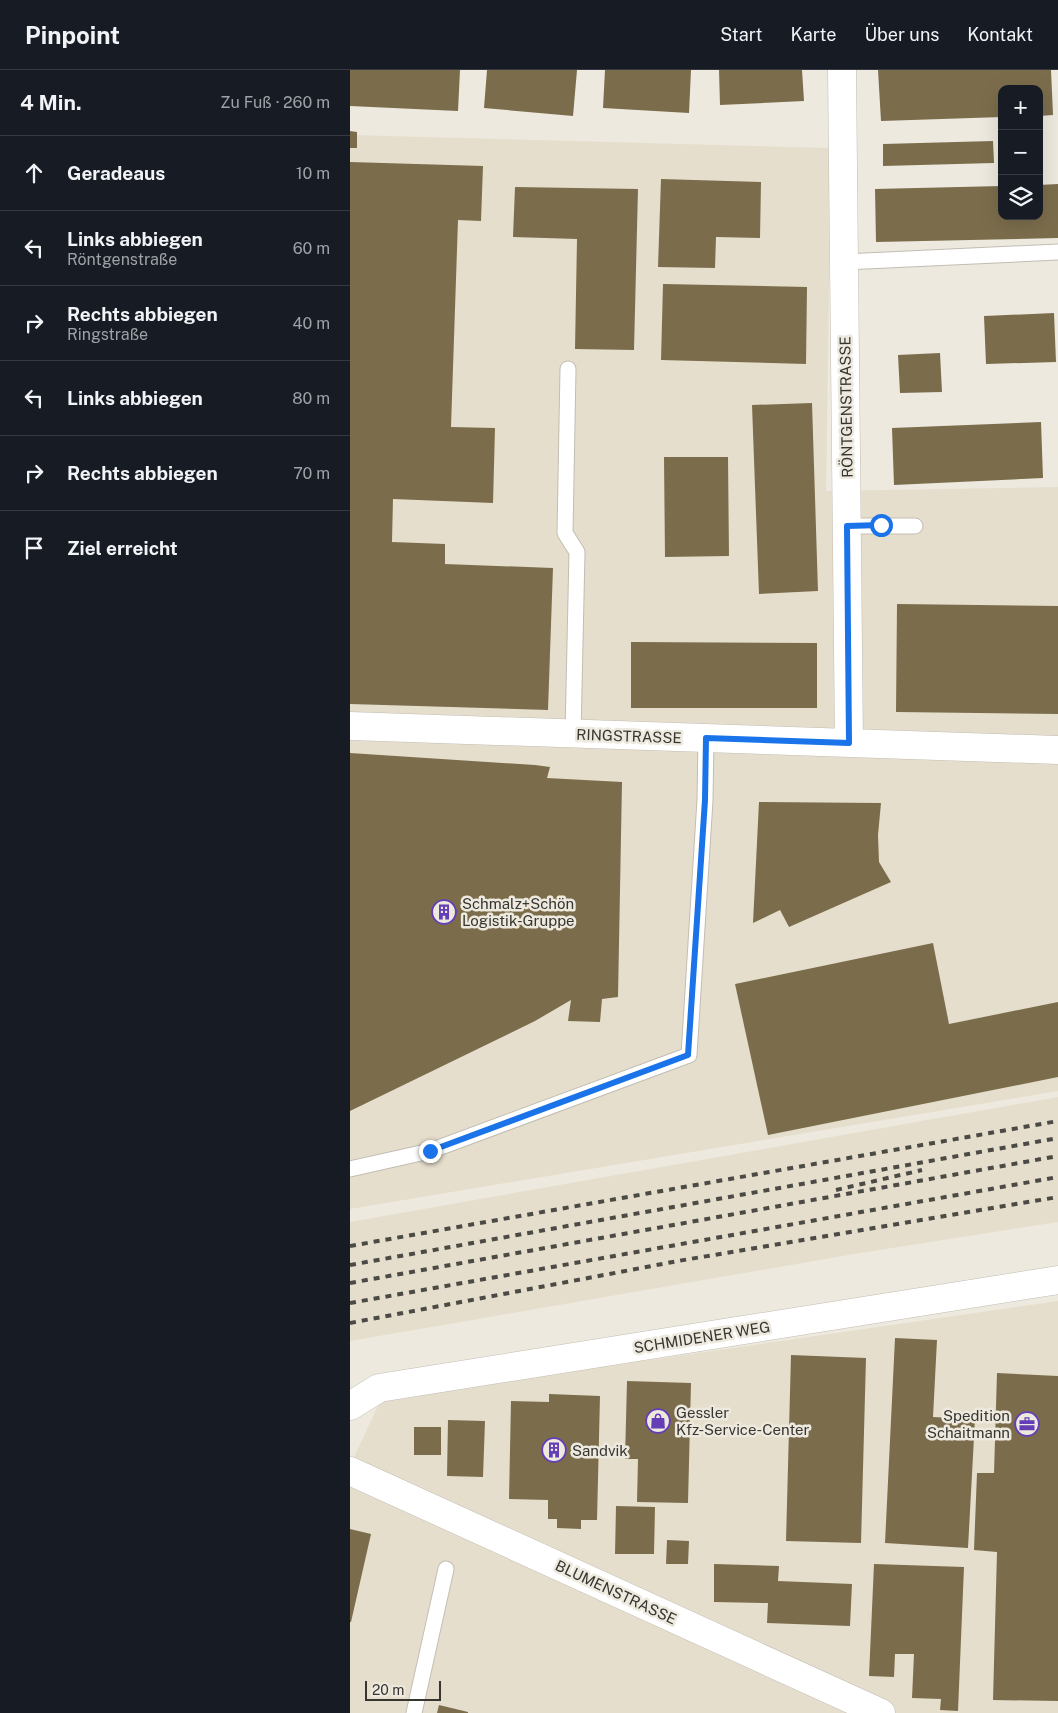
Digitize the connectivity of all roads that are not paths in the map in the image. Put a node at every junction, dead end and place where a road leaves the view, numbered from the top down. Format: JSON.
{"nodes":[{"id":1,"x":842,"y":70,"type":"edge"},
{"id":2,"x":1058,"y":252,"type":"edge"},
{"id":3,"x":844,"y":262,"type":"junction"},
{"id":4,"x":568,"y":369,"type":"dead end"},
{"id":5,"x":847,"y":526,"type":"junction"},
{"id":6,"x":915,"y":526,"type":"dead end"},
{"id":7,"x":350,"y":726,"type":"edge"},
{"id":8,"x":573,"y":734,"type":"junction"},
{"id":9,"x":706,"y":738,"type":"junction"},
{"id":10,"x":849,"y":743,"type":"junction"},
{"id":11,"x":1058,"y":750,"type":"edge"},
{"id":12,"x":350,"y":1170,"type":"edge"},
{"id":13,"x":1058,"y":1280,"type":"edge"},
{"id":14,"x":350,"y":1406,"type":"edge"},
{"id":15,"x":350,"y":1471,"type":"edge"},
{"id":16,"x":446,"y":1569,"type":"dead end"},
{"id":17,"x":414,"y":1713,"type":"edge"},
{"id":18,"x":881,"y":1713,"type":"edge"}],
"edges":[{"from":1,"to":3,"type":"street","name":"RÖNTGENSTRASSE"},
{"from":2,"to":3,"type":"lane"},
{"from":3,"to":5,"type":"street","name":"RÖNTGENSTRASSE"},
{"from":4,"to":8,"type":"lane"},
{"from":5,"to":6,"type":"lane"},
{"from":5,"to":10,"type":"street","name":"RÖNTGENSTRASSE"},
{"from":7,"to":8,"type":"street","name":"RINGSTRASSE"},
{"from":8,"to":9,"type":"street","name":"RINGSTRASSE"},
{"from":9,"to":10,"type":"street","name":"RINGSTRASSE"},
{"from":9,"to":12,"type":"lane"},
{"from":10,"to":11,"type":"street","name":"RINGSTRASSE"},
{"from":13,"to":14,"type":"street","name":"SCHMIDENER WEG"},
{"from":15,"to":18,"type":"street","name":"BLUMENSTRASSE"},
{"from":16,"to":17,"type":"lane"}]}
